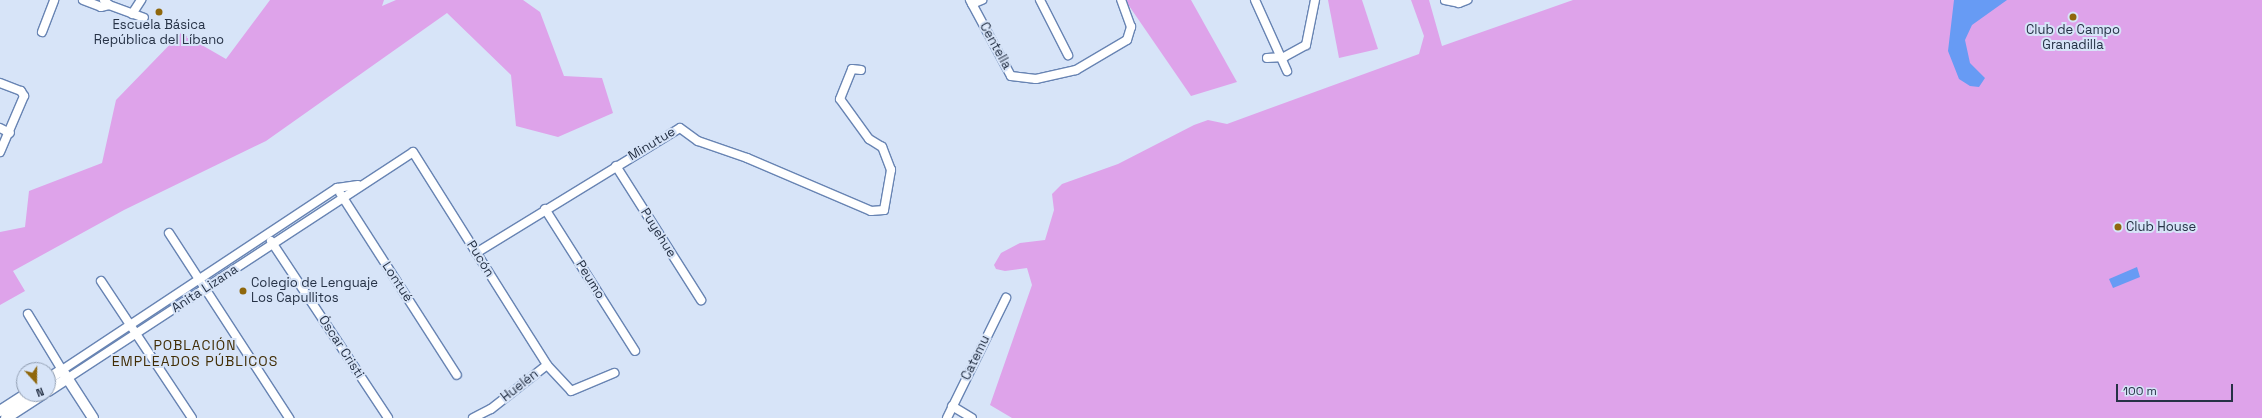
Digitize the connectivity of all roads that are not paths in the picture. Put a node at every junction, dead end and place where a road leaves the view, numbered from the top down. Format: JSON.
{"nodes":[{"id":1,"x":54,"y":0,"type":"edge"},
{"id":2,"x":82,"y":0,"type":"edge"},
{"id":3,"x":141,"y":0,"type":"edge"},
{"id":4,"x":982,"y":0,"type":"edge"},
{"id":5,"x":1040,"y":0,"type":"edge"},
{"id":6,"x":1121,"y":0,"type":"edge"},
{"id":7,"x":1256,"y":0,"type":"edge"},
{"id":8,"x":1315,"y":0,"type":"edge"},
{"id":9,"x":1445,"y":0,"type":"edge"},
{"id":10,"x":1467,"y":0,"type":"edge"},
{"id":11,"x":971,"y":2,"type":"edge"},
{"id":12,"x":107,"y":3,"type":"edge"},
{"id":13,"x":132,"y":14,"type":"junction"},
{"id":14,"x":144,"y":18,"type":"dead end"},
{"id":15,"x":42,"y":32,"type":"dead end"},
{"id":16,"x":1068,"y":54,"type":"dead end"},
{"id":17,"x":1282,"y":57,"type":"junction"},
{"id":18,"x":1267,"y":58,"type":"dead end"},
{"id":19,"x":861,"y":70,"type":"dead end"},
{"id":20,"x":1287,"y":71,"type":"dead end"},
{"id":21,"x":0,"y":83,"type":"edge"},
{"id":22,"x":0,"y":128,"type":"edge"},
{"id":23,"x":10,"y":133,"type":"junction"},
{"id":24,"x":0,"y":152,"type":"edge"},
{"id":25,"x":413,"y":152,"type":"joint"},
{"id":26,"x":616,"y":166,"type":"junction"},
{"id":27,"x":361,"y":185,"type":"junction"},
{"id":28,"x":337,"y":188,"type":"junction"},
{"id":29,"x":342,"y":198,"type":"junction"},
{"id":30,"x":545,"y":209,"type":"junction"},
{"id":31,"x":169,"y":233,"type":"dead end"},
{"id":32,"x":267,"y":235,"type":"junction"},
{"id":33,"x":273,"y":244,"type":"junction"},
{"id":34,"x":476,"y":253,"type":"junction"},
{"id":35,"x":101,"y":280,"type":"dead end"},
{"id":36,"x":200,"y":280,"type":"junction"},
{"id":37,"x":205,"y":289,"type":"junction"},
{"id":38,"x":1006,"y":298,"type":"dead end"},
{"id":39,"x":701,"y":300,"type":"dead end"},
{"id":40,"x":28,"y":314,"type":"dead end"},
{"id":41,"x":131,"y":325,"type":"junction"},
{"id":42,"x":137,"y":334,"type":"junction"},
{"id":43,"x":635,"y":351,"type":"dead end"},
{"id":44,"x":547,"y":365,"type":"junction"},
{"id":45,"x":614,"y":373,"type":"dead end"},
{"id":46,"x":65,"y":374,"type":"junction"},
{"id":47,"x":458,"y":375,"type":"dead end"},
{"id":48,"x":56,"y":377,"type":"edge"},
{"id":49,"x":56,"y":383,"type":"edge"},
{"id":50,"x":16,"y":401,"type":"edge"},
{"id":51,"x":31,"y":402,"type":"edge"},
{"id":52,"x":952,"y":406,"type":"junction"},
{"id":53,"x":0,"y":411,"type":"edge"},
{"id":54,"x":6,"y":418,"type":"edge"},
{"id":55,"x":93,"y":418,"type":"edge"},
{"id":56,"x":192,"y":418,"type":"edge"},
{"id":57,"x":289,"y":418,"type":"edge"},
{"id":58,"x":388,"y":418,"type":"edge"},
{"id":59,"x":473,"y":418,"type":"edge"},
{"id":60,"x":947,"y":418,"type":"edge"},
{"id":61,"x":972,"y":418,"type":"edge"}],
"edges":[{"from":1,"to":15,"type":"street"},
{"from":2,"to":12,"type":"street"},
{"from":3,"to":13,"type":"street"},
{"from":4,"to":11,"type":"street"},
{"from":5,"to":16,"type":"street"},
{"from":6,"to":11,"type":"street","name":"Centella"},
{"from":7,"to":17,"type":"street"},
{"from":8,"to":17,"type":"street"},
{"from":9,"to":10,"type":"street"},
{"from":12,"to":13,"type":"street"},
{"from":13,"to":14,"type":"street"},
{"from":17,"to":18,"type":"street"},
{"from":17,"to":20,"type":"street"},
{"from":19,"to":26,"type":"street","name":"Minutue"},
{"from":21,"to":23,"type":"street"},
{"from":22,"to":23,"type":"street"},
{"from":23,"to":24,"type":"street"},
{"from":25,"to":27,"type":"street","name":"Anita Lizana"},
{"from":25,"to":34,"type":"street","name":"Pucón"},
{"from":26,"to":30,"type":"street","name":"Minutue"},
{"from":26,"to":39,"type":"street","name":"Puyehue"},
{"from":27,"to":28,"type":"street","name":"Anita Lizana"},
{"from":27,"to":29,"type":"street","name":"Anita Lizana"},
{"from":28,"to":29,"type":"street","name":"Lontué"},
{"from":28,"to":32,"type":"street","name":"Anita Lizana"},
{"from":29,"to":33,"type":"street","name":"Anita Lizana"},
{"from":29,"to":47,"type":"street","name":"Lontué"},
{"from":30,"to":34,"type":"street","name":"Minutue"},
{"from":30,"to":43,"type":"street","name":"Peumo"},
{"from":31,"to":36,"type":"street"},
{"from":32,"to":33,"type":"street","name":"Óscar Cristi"},
{"from":32,"to":36,"type":"street","name":"Anita Lizana"},
{"from":33,"to":37,"type":"street","name":"Anita Lizana"},
{"from":33,"to":58,"type":"street","name":"Óscar Cristi"},
{"from":34,"to":44,"type":"street","name":"Pucón"},
{"from":35,"to":41,"type":"street"},
{"from":36,"to":37,"type":"street"},
{"from":36,"to":41,"type":"street","name":"Anita Lizana"},
{"from":37,"to":42,"type":"street","name":"Anita Lizana"},
{"from":37,"to":57,"type":"street"},
{"from":38,"to":52,"type":"street","name":"Catemu"},
{"from":40,"to":46,"type":"street"},
{"from":41,"to":42,"type":"street"},
{"from":41,"to":46,"type":"street","name":"Anita Lizana"},
{"from":42,"to":46,"type":"street","name":"Anita Lizana"},
{"from":42,"to":56,"type":"street"},
{"from":44,"to":45,"type":"street","name":"Pucón"},
{"from":44,"to":59,"type":"street","name":"Huelén"},
{"from":46,"to":48,"type":"street","name":"Anita Lizana"},
{"from":46,"to":49,"type":"street","name":"Anita Lizana"},
{"from":46,"to":55,"type":"street"},
{"from":50,"to":53,"type":"street"},
{"from":51,"to":54,"type":"street"},
{"from":52,"to":60,"type":"street","name":"Catemu"},
{"from":52,"to":61,"type":"street"}]}
